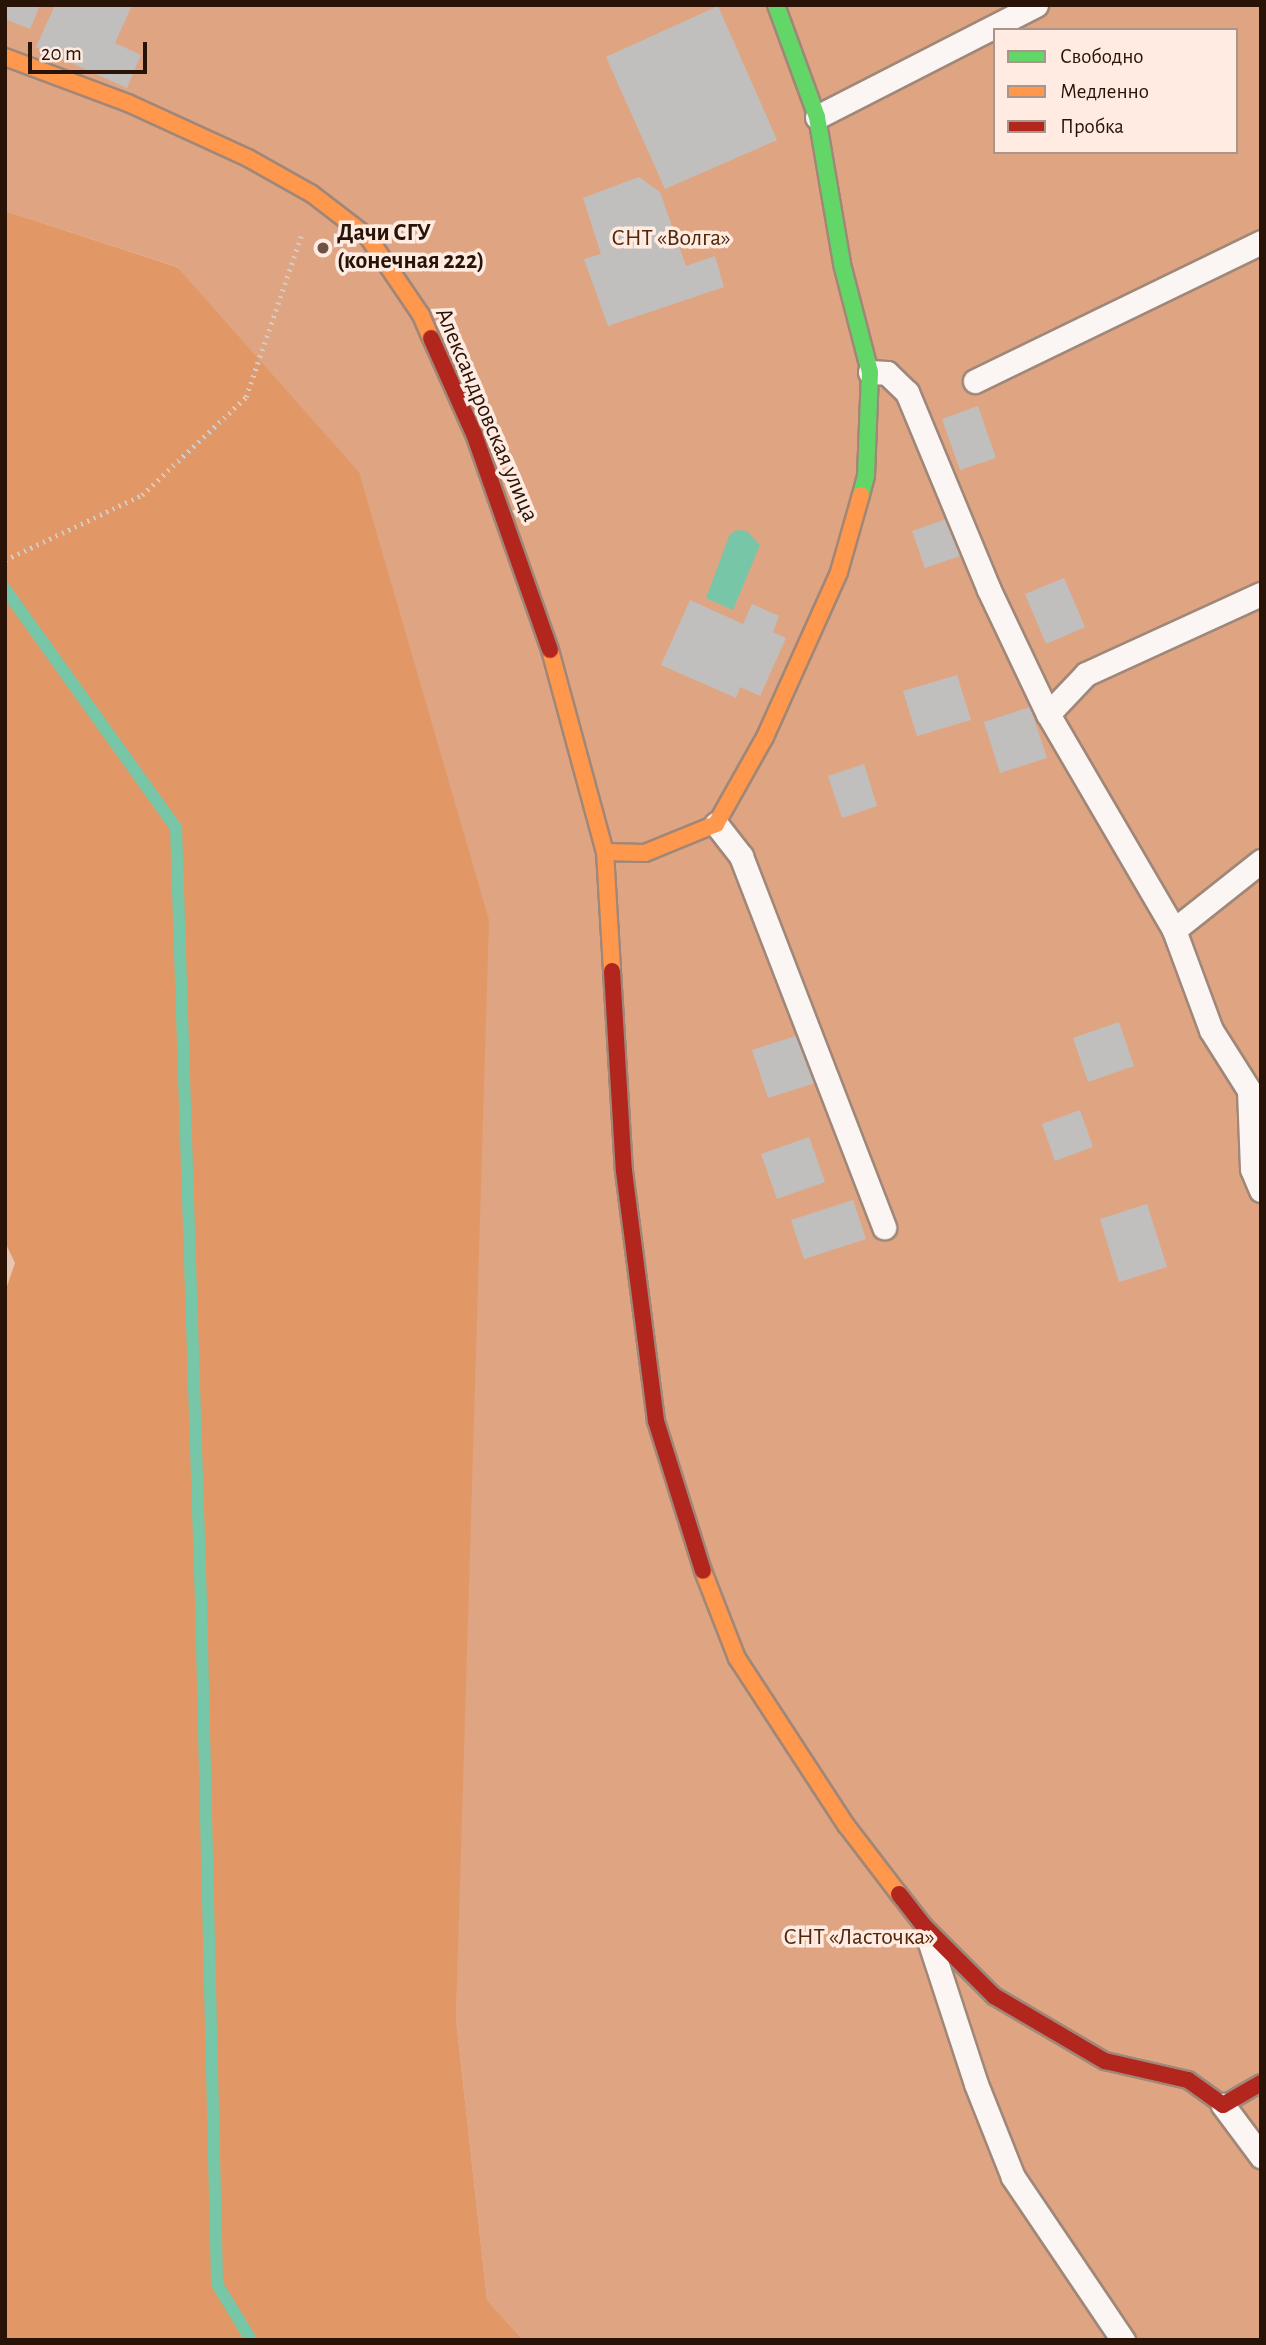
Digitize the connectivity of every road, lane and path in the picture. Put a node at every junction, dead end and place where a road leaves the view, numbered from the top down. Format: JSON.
{"nodes":[{"id":1,"x":776,"y":5,"type":"edge"},
{"id":2,"x":1037,"y":5,"type":"edge"},
{"id":3,"x":5,"y":57,"type":"edge"},
{"id":4,"x":817,"y":117,"type":"junction"},
{"id":5,"x":312,"y":194,"type":"junction"},
{"id":6,"x":1261,"y":242,"type":"edge"},
{"id":7,"x":870,"y":372,"type":"junction"},
{"id":8,"x":975,"y":381,"type":"dead end"},
{"id":9,"x":5,"y":560,"type":"edge"},
{"id":10,"x":1261,"y":594,"type":"edge"},
{"id":11,"x":1048,"y":714,"type":"junction"},
{"id":12,"x":716,"y":824,"type":"junction"},
{"id":13,"x":605,"y":852,"type":"junction"},
{"id":14,"x":1261,"y":861,"type":"edge"},
{"id":15,"x":1174,"y":930,"type":"junction"},
{"id":16,"x":1258,"y":1174,"type":"edge"},
{"id":17,"x":884,"y":1227,"type":"dead end"},
{"id":18,"x":924,"y":1926,"type":"junction"},
{"id":19,"x":1261,"y":2083,"type":"edge"},
{"id":20,"x":1223,"y":2105,"type":"junction"},
{"id":21,"x":1261,"y":2157,"type":"edge"},
{"id":22,"x":1123,"y":2340,"type":"edge"}],
"edges":[{"from":1,"to":4,"type":"street"},
{"from":2,"to":4,"type":"lane"},
{"from":3,"to":5,"type":"street","name":"Александровская улица"},
{"from":4,"to":7,"type":"street"},
{"from":5,"to":9,"type":"path"},
{"from":5,"to":13,"type":"street","name":"Александровская улица"},
{"from":6,"to":8,"type":"lane"},
{"from":7,"to":11,"type":"lane"},
{"from":7,"to":12,"type":"street"},
{"from":10,"to":11,"type":"lane"},
{"from":11,"to":15,"type":"lane"},
{"from":12,"to":13,"type":"street"},
{"from":12,"to":17,"type":"lane"},
{"from":13,"to":18,"type":"street","name":"Александровская улица"},
{"from":14,"to":15,"type":"lane"},
{"from":15,"to":16,"type":"lane"},
{"from":18,"to":20,"type":"street","name":"Александровская улица"},
{"from":18,"to":22,"type":"lane"},
{"from":19,"to":20,"type":"street"},
{"from":20,"to":21,"type":"lane"}]}
